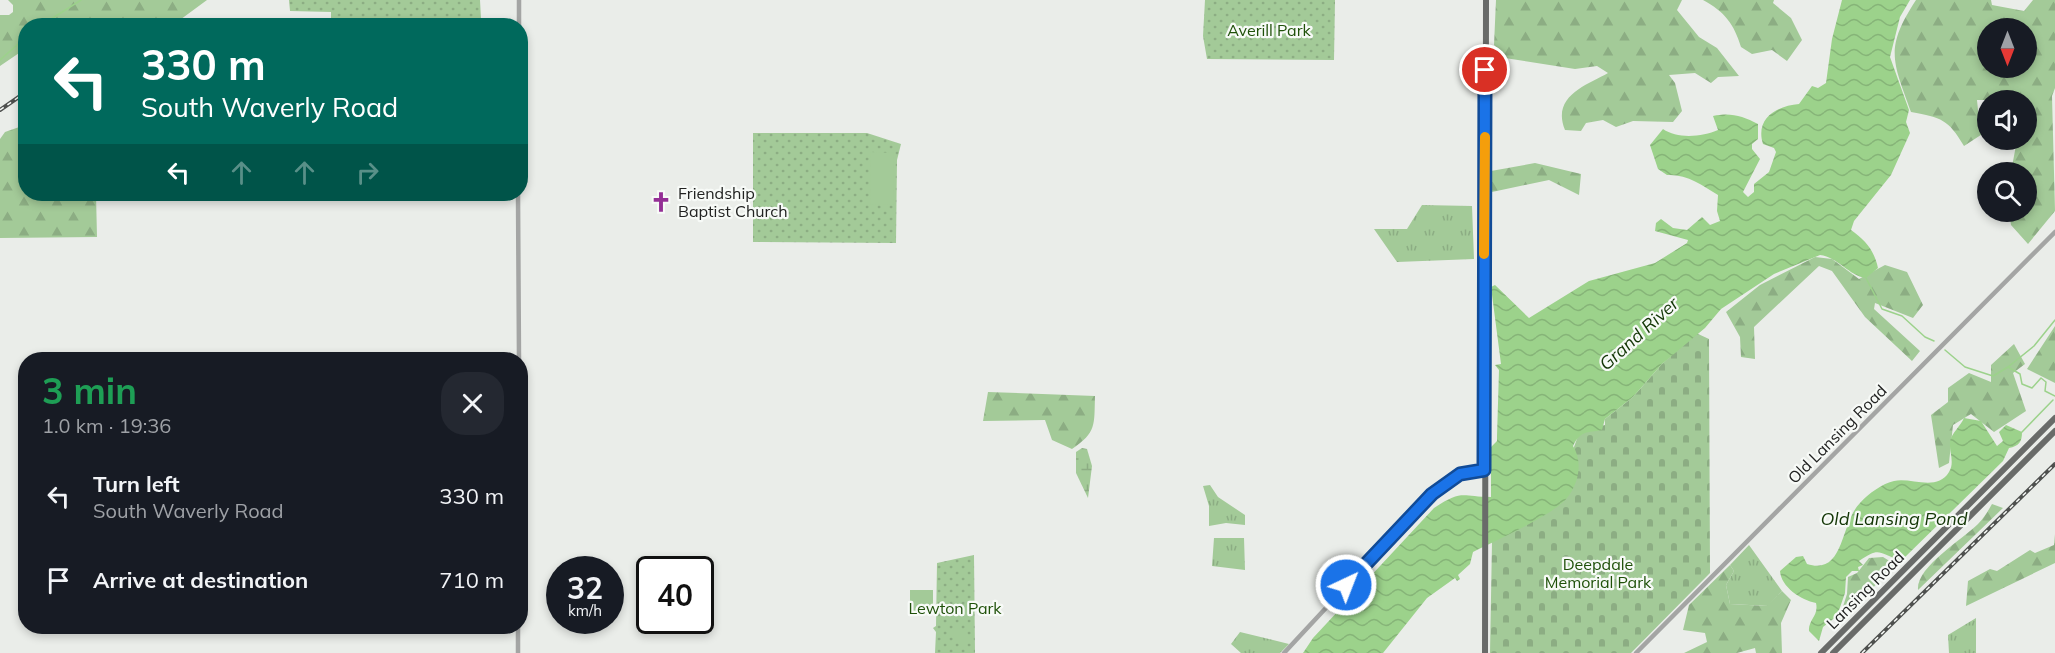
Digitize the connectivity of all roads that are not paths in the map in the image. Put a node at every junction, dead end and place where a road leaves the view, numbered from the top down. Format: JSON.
{"nodes":[{"id":1,"x":519,"y":0,"type":"edge"},
{"id":2,"x":1486,"y":0,"type":"edge"},
{"id":3,"x":519,"y":18,"type":"edge"},
{"id":4,"x":518,"y":201,"type":"edge"},
{"id":5,"x":2055,"y":232,"type":"edge"},
{"id":6,"x":519,"y":352,"type":"edge"},
{"id":7,"x":2055,"y":418,"type":"edge"},
{"id":8,"x":2055,"y":431,"type":"edge"},
{"id":9,"x":1484,"y":470,"type":"junction"},
{"id":10,"x":518,"y":634,"type":"edge"},
{"id":11,"x":518,"y":653,"type":"edge"},
{"id":12,"x":1284,"y":653,"type":"edge"},
{"id":13,"x":1485,"y":653,"type":"edge"},
{"id":14,"x":1636,"y":653,"type":"edge"},
{"id":15,"x":1821,"y":653,"type":"edge"},
{"id":16,"x":1833,"y":653,"type":"edge"}],
"edges":[{"from":1,"to":3,"type":"street"},
{"from":2,"to":9,"type":"main road"},
{"from":4,"to":6,"type":"street"},
{"from":5,"to":14,"type":"street","name":"Old Lansing Road"},
{"from":7,"to":15,"type":"main road","name":"Lansing Road"},
{"from":8,"to":16,"type":"main road","name":"Lansing Road"},
{"from":9,"to":12,"type":"street"},
{"from":9,"to":13,"type":"main road"},
{"from":10,"to":11,"type":"street"}]}
